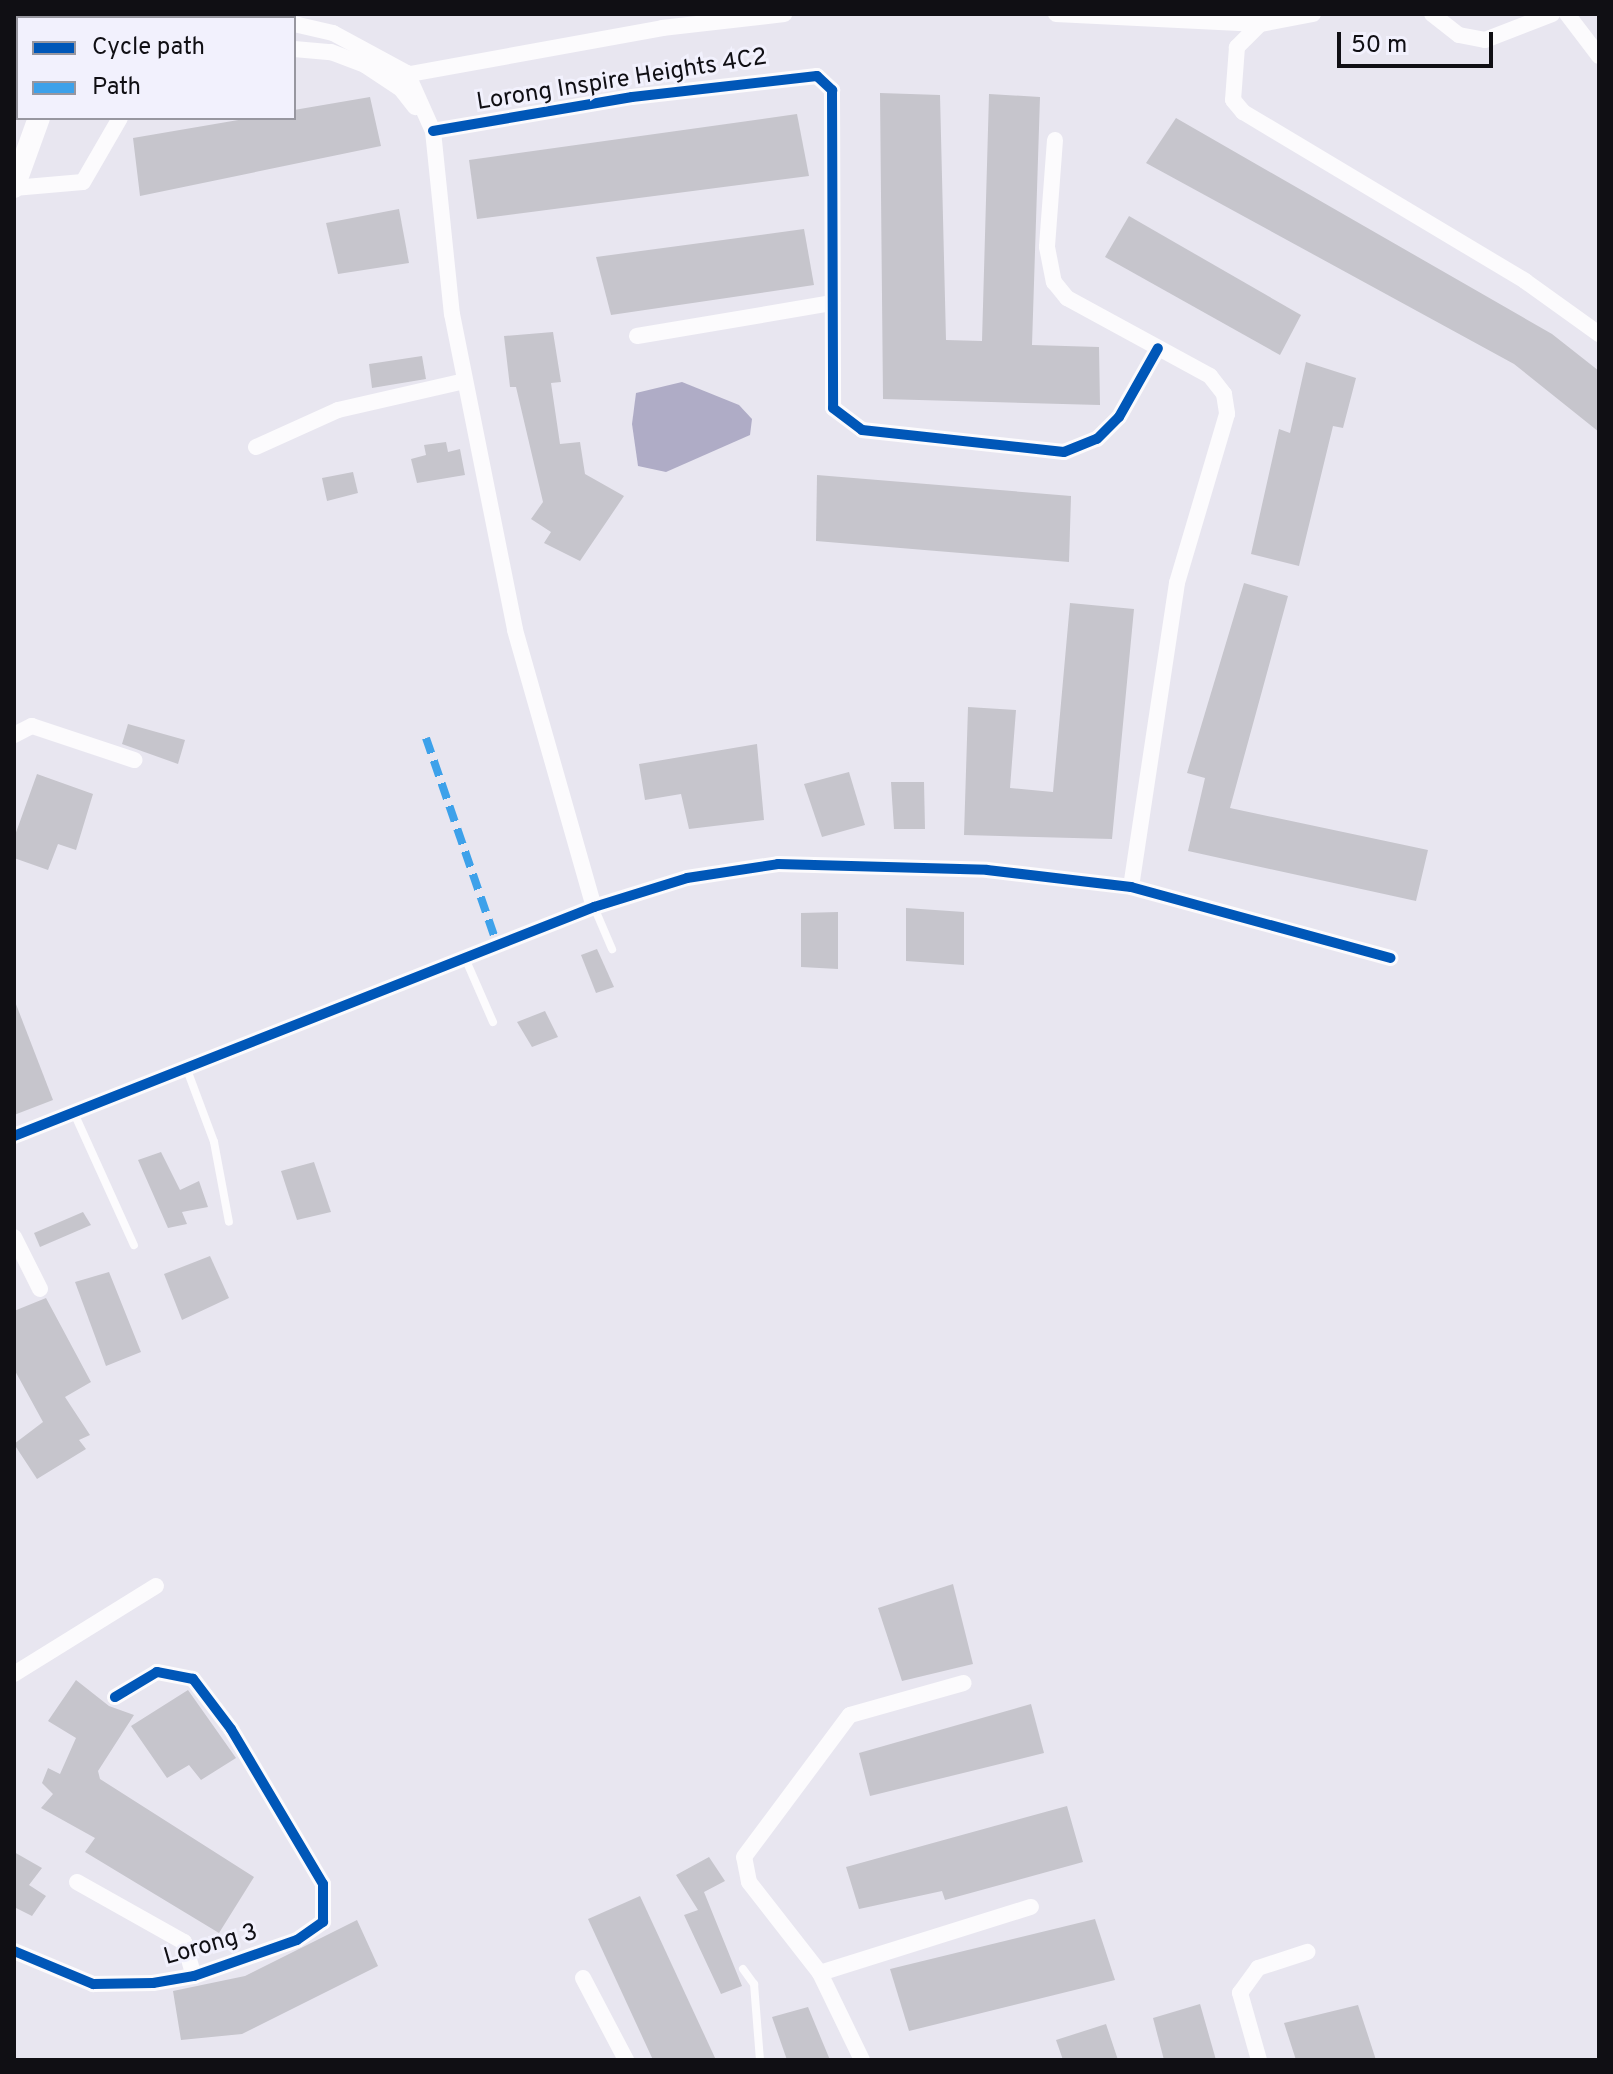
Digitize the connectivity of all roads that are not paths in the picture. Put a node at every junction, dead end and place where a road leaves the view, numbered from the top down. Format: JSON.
{"nodes":[{"id":1,"x":784,"y":14,"type":"edge"},
{"id":2,"x":1056,"y":14,"type":"edge"},
{"id":3,"x":1313,"y":14,"type":"edge"},
{"id":4,"x":1432,"y":14,"type":"edge"},
{"id":5,"x":1552,"y":14,"type":"edge"},
{"id":6,"x":1567,"y":14,"type":"edge"},
{"id":7,"x":296,"y":24,"type":"edge"},
{"id":8,"x":1260,"y":24,"type":"junction"},
{"id":9,"x":296,"y":53,"type":"edge"},
{"id":10,"x":1599,"y":56,"type":"edge"},
{"id":11,"x":407,"y":73,"type":"junction"},
{"id":12,"x":388,"y":78,"type":"junction"},
{"id":13,"x":38,"y":120,"type":"edge"},
{"id":14,"x":119,"y":120,"type":"edge"},
{"id":15,"x":433,"y":131,"type":"junction"},
{"id":16,"x":1055,"y":140,"type":"dead end"},
{"id":17,"x":14,"y":187,"type":"edge"},
{"id":18,"x":832,"y":303,"type":"junction"},
{"id":19,"x":1599,"y":334,"type":"edge"},
{"id":20,"x":637,"y":336,"type":"dead end"},
{"id":21,"x":1158,"y":348,"type":"junction"},
{"id":22,"x":465,"y":381,"type":"junction"},
{"id":23,"x":256,"y":447,"type":"dead end"},
{"id":24,"x":14,"y":735,"type":"edge"},
{"id":25,"x":134,"y":760,"type":"dead end"},
{"id":26,"x":1131,"y":887,"type":"junction"},
{"id":27,"x":594,"y":907,"type":"junction"},
{"id":28,"x":612,"y":949,"type":"dead end"},
{"id":29,"x":465,"y":957,"type":"junction"},
{"id":30,"x":1390,"y":958,"type":"dead end"},
{"id":31,"x":493,"y":1022,"type":"dead end"},
{"id":32,"x":186,"y":1067,"type":"junction"},
{"id":33,"x":73,"y":1112,"type":"junction"},
{"id":34,"x":14,"y":1136,"type":"edge"},
{"id":35,"x":229,"y":1222,"type":"dead end"},
{"id":36,"x":14,"y":1237,"type":"edge"},
{"id":37,"x":134,"y":1245,"type":"dead end"},
{"id":38,"x":40,"y":1289,"type":"dead end"},
{"id":39,"x":156,"y":1586,"type":"dead end"},
{"id":40,"x":14,"y":1674,"type":"edge"},
{"id":41,"x":964,"y":1683,"type":"dead end"},
{"id":42,"x":115,"y":1697,"type":"dead end"},
{"id":43,"x":77,"y":1882,"type":"dead end"},
{"id":44,"x":1031,"y":1907,"type":"dead end"},
{"id":45,"x":14,"y":1951,"type":"edge"},
{"id":46,"x":1307,"y":1952,"type":"dead end"},
{"id":47,"x":743,"y":1969,"type":"dead end"},
{"id":48,"x":820,"y":1973,"type":"junction"},
{"id":49,"x":194,"y":1976,"type":"junction"},
{"id":50,"x":583,"y":1978,"type":"dead end"},
{"id":51,"x":626,"y":2060,"type":"edge"},
{"id":52,"x":760,"y":2060,"type":"edge"},
{"id":53,"x":862,"y":2060,"type":"edge"},
{"id":54,"x":1259,"y":2060,"type":"edge"}],
"edges":[{"from":1,"to":11,"type":"street"},
{"from":2,"to":8,"type":"street"},
{"from":3,"to":8,"type":"street"},
{"from":4,"to":5,"type":"street"},
{"from":6,"to":10,"type":"street"},
{"from":7,"to":11,"type":"street"},
{"from":8,"to":19,"type":"street"},
{"from":9,"to":12,"type":"street"},
{"from":11,"to":12,"type":"street"},
{"from":11,"to":15,"type":"street"},
{"from":12,"to":15,"type":"street"},
{"from":13,"to":17,"type":"main road"},
{"from":14,"to":17,"type":"street"},
{"from":15,"to":18,"type":"street","name":"Lorong Inspire Heights 4C2"},
{"from":15,"to":22,"type":"street"},
{"from":16,"to":21,"type":"street"},
{"from":18,"to":20,"type":"street"},
{"from":18,"to":21,"type":"street"},
{"from":21,"to":26,"type":"street"},
{"from":22,"to":23,"type":"street"},
{"from":22,"to":27,"type":"street"},
{"from":24,"to":25,"type":"street"},
{"from":26,"to":27,"type":"street"},
{"from":26,"to":30,"type":"street"},
{"from":27,"to":28,"type":"lane"},
{"from":27,"to":29,"type":"street"},
{"from":29,"to":31,"type":"lane"},
{"from":29,"to":32,"type":"street"},
{"from":32,"to":33,"type":"street"},
{"from":32,"to":35,"type":"lane"},
{"from":33,"to":34,"type":"street"},
{"from":33,"to":37,"type":"lane"},
{"from":36,"to":38,"type":"street"},
{"from":39,"to":40,"type":"street"},
{"from":41,"to":48,"type":"street"},
{"from":42,"to":49,"type":"street","name":"Lorong 3"},
{"from":43,"to":49,"type":"street"},
{"from":44,"to":48,"type":"street"},
{"from":45,"to":49,"type":"street","name":"Lorong 3"},
{"from":46,"to":54,"type":"street"},
{"from":47,"to":52,"type":"lane"},
{"from":48,"to":53,"type":"street"},
{"from":50,"to":51,"type":"street"}]}
